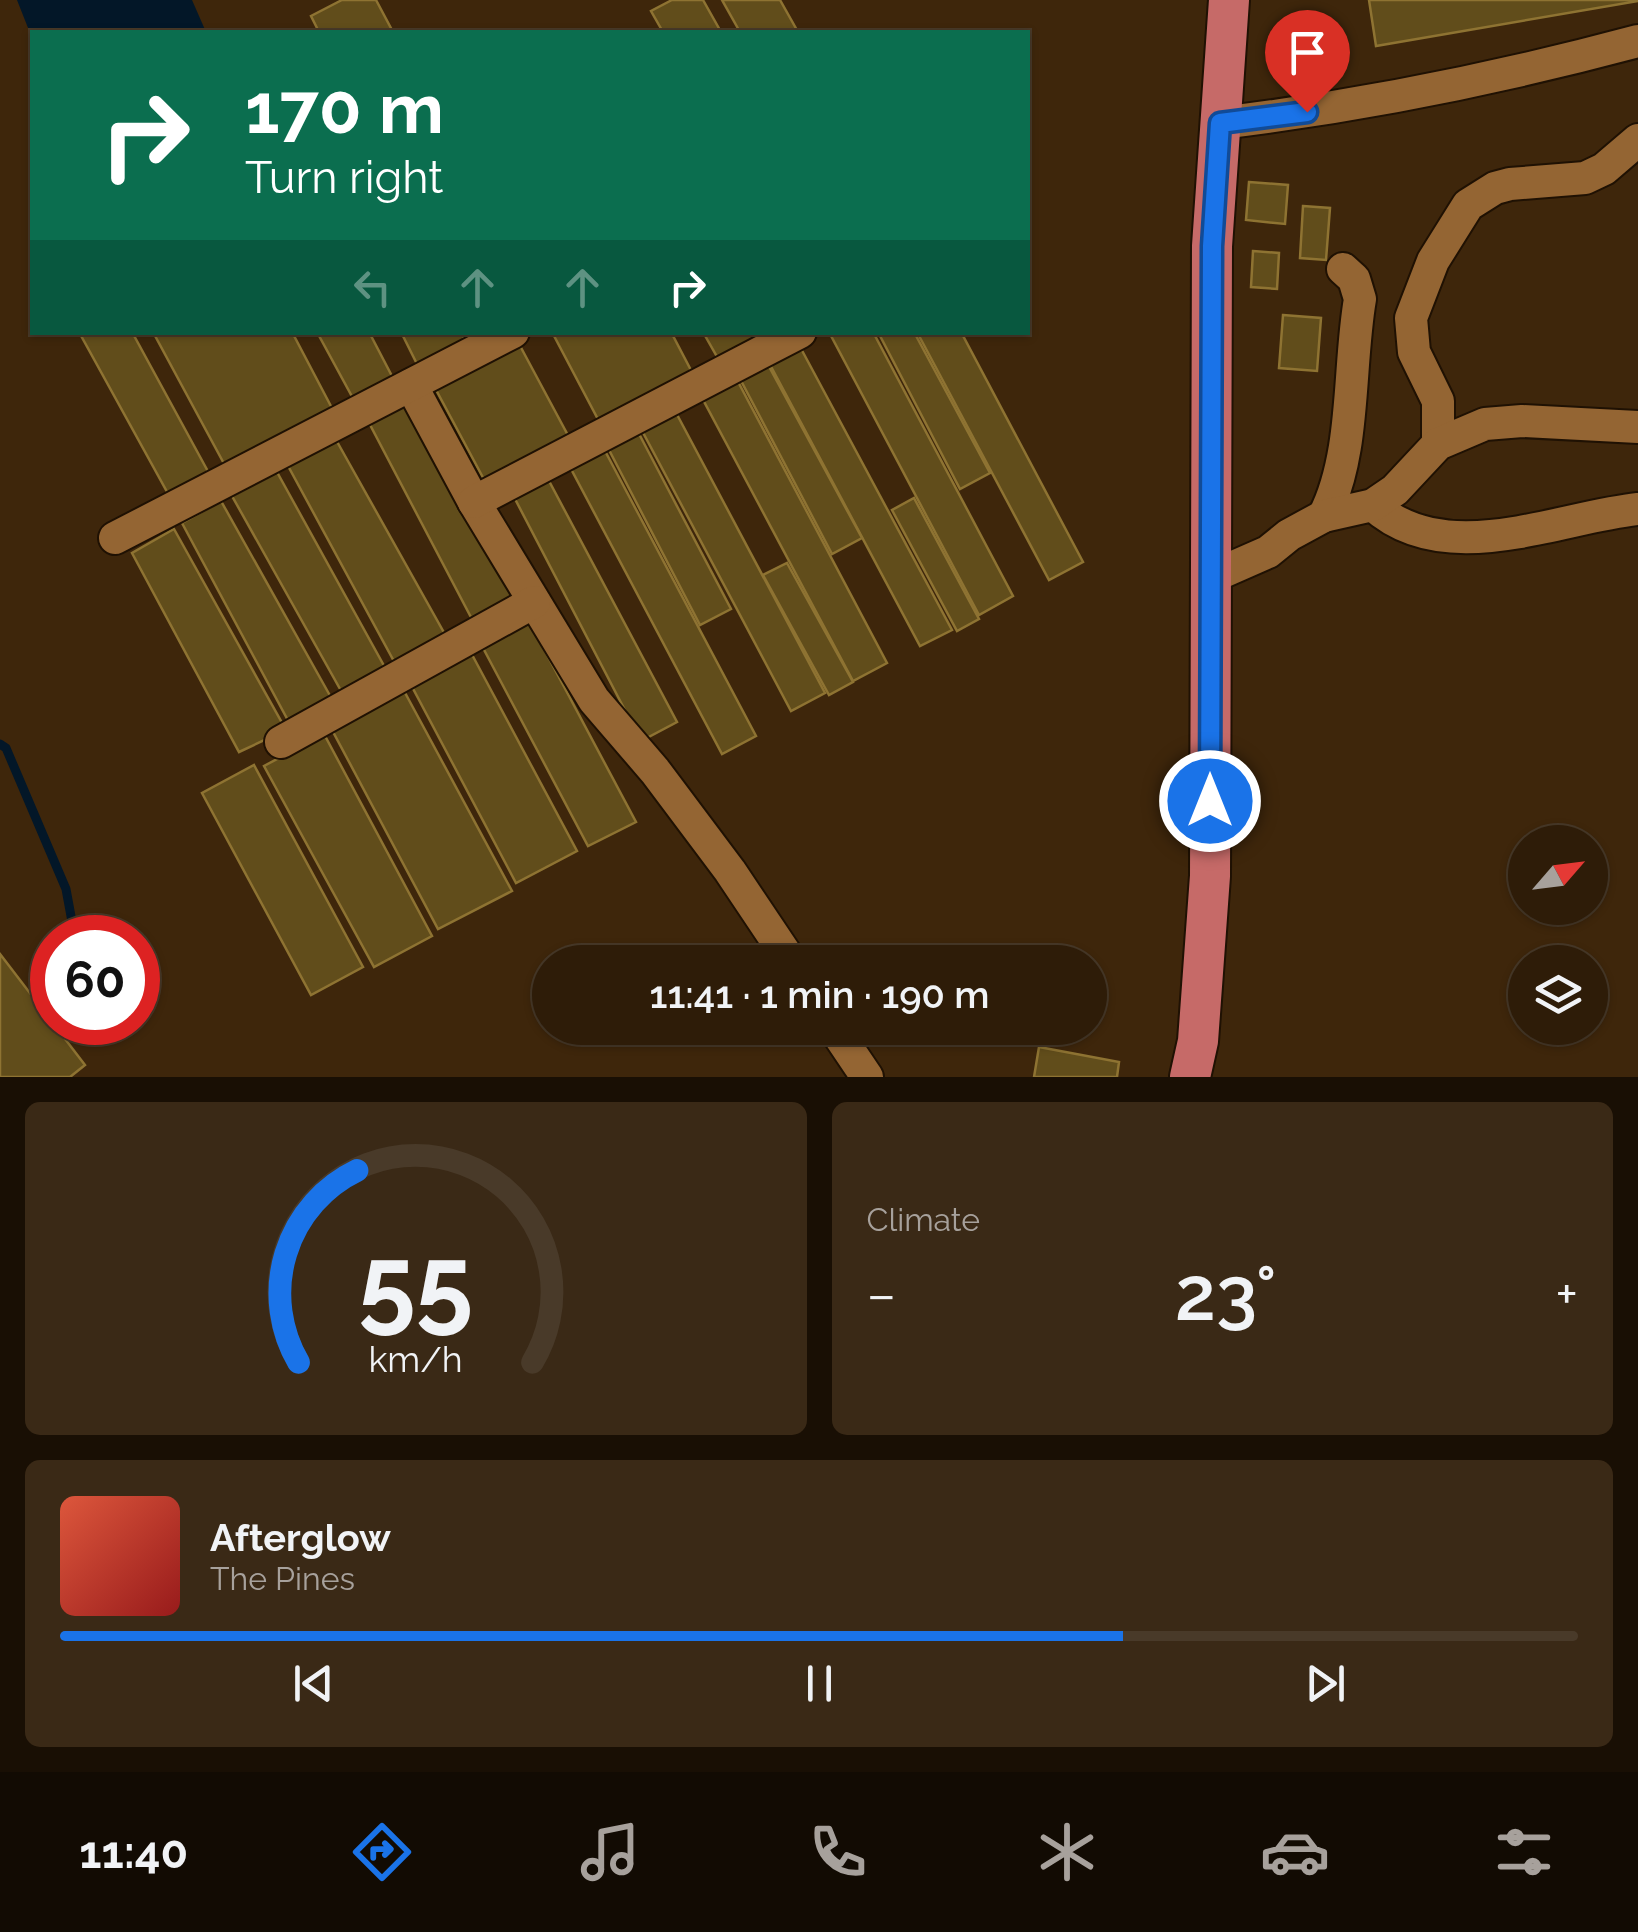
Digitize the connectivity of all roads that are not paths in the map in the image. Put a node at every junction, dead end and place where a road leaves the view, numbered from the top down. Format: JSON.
{"nodes":[{"id":1,"x":1229,"y":0,"type":"edge"},
{"id":2,"x":1638,"y":41,"type":"edge"},
{"id":3,"x":1220,"y":123,"type":"junction"},
{"id":4,"x":1638,"y":140,"type":"edge"},
{"id":5,"x":1344,"y":269,"type":"dead end"},
{"id":6,"x":506,"y":335,"type":"edge"},
{"id":7,"x":794,"y":335,"type":"edge"},
{"id":8,"x":411,"y":385,"type":"junction"},
{"id":9,"x":1638,"y":428,"type":"edge"},
{"id":10,"x":1438,"y":444,"type":"junction"},
{"id":11,"x":474,"y":502,"type":"junction"},
{"id":12,"x":1373,"y":505,"type":"junction"},
{"id":13,"x":1638,"y":509,"type":"edge"},
{"id":14,"x":1324,"y":516,"type":"junction"},
{"id":15,"x":115,"y":538,"type":"dead end"},
{"id":16,"x":1211,"y":577,"type":"junction"},
{"id":17,"x":534,"y":602,"type":"junction"},
{"id":18,"x":281,"y":742,"type":"dead end"},
{"id":19,"x":780,"y":945,"type":"edge"},
{"id":20,"x":845,"y":1045,"type":"edge"},
{"id":21,"x":866,"y":1077,"type":"edge"},
{"id":22,"x":1190,"y":1077,"type":"edge"}],
"edges":[{"from":1,"to":3,"type":"main road"},
{"from":2,"to":3,"type":"lane"},
{"from":3,"to":16,"type":"main road"},
{"from":4,"to":10,"type":"lane"},
{"from":5,"to":14,"type":"lane"},
{"from":6,"to":8,"type":"lane"},
{"from":7,"to":11,"type":"lane"},
{"from":8,"to":11,"type":"lane"},
{"from":8,"to":15,"type":"lane"},
{"from":9,"to":10,"type":"lane"},
{"from":10,"to":12,"type":"lane"},
{"from":11,"to":17,"type":"lane"},
{"from":12,"to":13,"type":"lane"},
{"from":12,"to":14,"type":"lane"},
{"from":14,"to":16,"type":"lane"},
{"from":16,"to":22,"type":"main road"},
{"from":17,"to":18,"type":"lane"},
{"from":17,"to":19,"type":"lane"},
{"from":20,"to":21,"type":"lane"}]}
